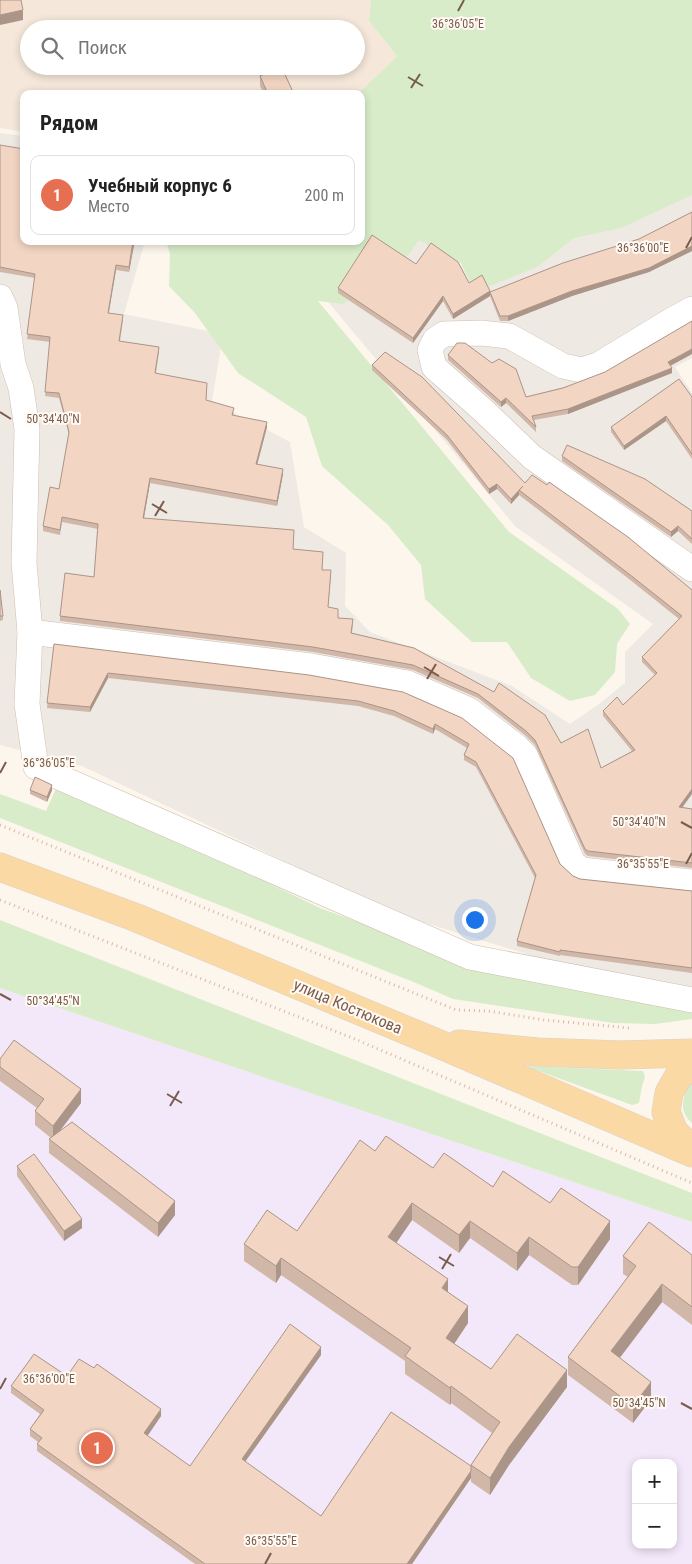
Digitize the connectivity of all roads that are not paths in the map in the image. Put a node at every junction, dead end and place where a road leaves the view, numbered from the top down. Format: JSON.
{"nodes":[{"id":1,"x":0,"y":297,"type":"edge"},
{"id":2,"x":692,"y":309,"type":"edge"},
{"id":3,"x":692,"y":569,"type":"edge"},
{"id":4,"x":30,"y":632,"type":"junction"},
{"id":5,"x":0,"y":867,"type":"edge"},
{"id":6,"x":692,"y":882,"type":"edge"},
{"id":7,"x":692,"y":1000,"type":"edge"},
{"id":8,"x":432,"y":1041,"type":"junction"},
{"id":9,"x":692,"y":1052,"type":"edge"},
{"id":10,"x":692,"y":1064,"type":"edge"},
{"id":11,"x":692,"y":1149,"type":"edge"},
{"id":12,"x":692,"y":1153,"type":"edge"}],
"edges":[{"from":1,"to":4,"type":"lane"},
{"from":2,"to":3,"type":"lane"},
{"from":4,"to":6,"type":"lane"},
{"from":4,"to":7,"type":"lane"},
{"from":5,"to":8,"type":"main road","name":"улица Костюкова"},
{"from":8,"to":9,"type":"main road"},
{"from":8,"to":12,"type":"main road","name":"улица Костюкова"},
{"from":10,"to":11,"type":"main road"}]}
